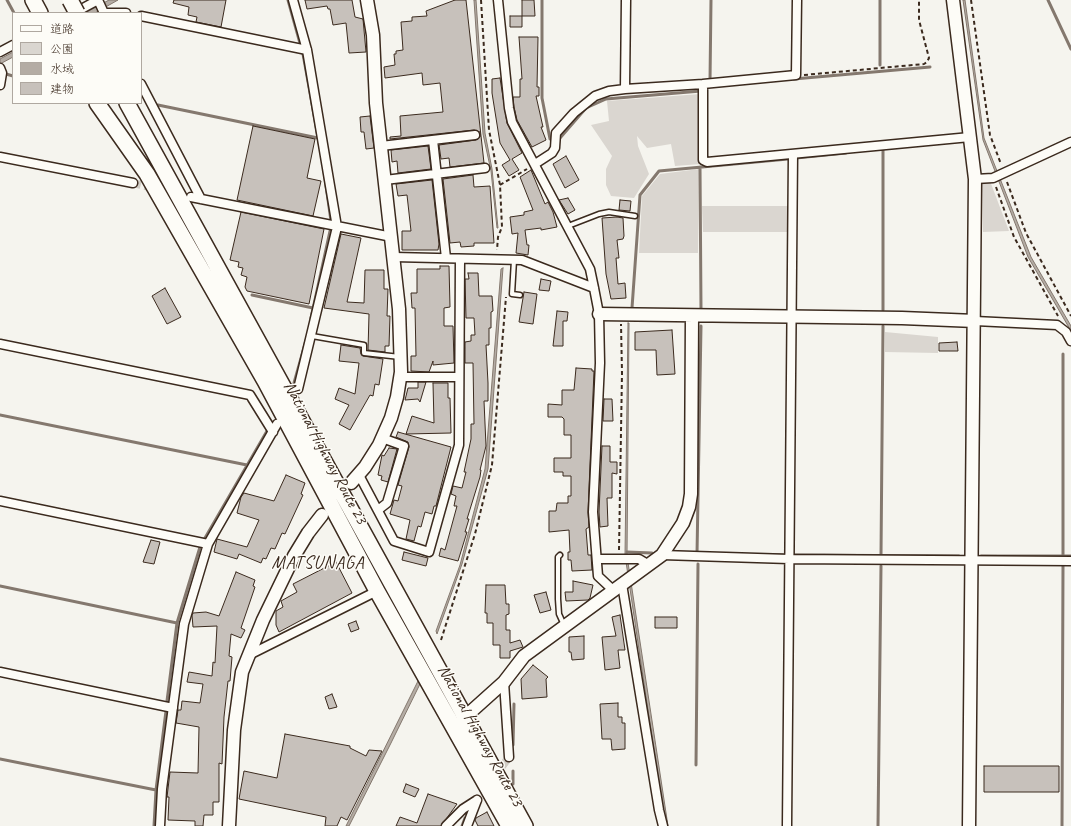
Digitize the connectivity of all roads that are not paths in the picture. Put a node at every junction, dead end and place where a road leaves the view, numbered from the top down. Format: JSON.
{"nodes":[{"id":1,"x":33,"y":0,"type":"edge"},
{"id":2,"x":70,"y":0,"type":"edge"},
{"id":3,"x":293,"y":0,"type":"edge"},
{"id":4,"x":368,"y":0,"type":"edge"},
{"id":5,"x":498,"y":0,"type":"edge"},
{"id":6,"x":626,"y":0,"type":"edge"},
{"id":7,"x":797,"y":0,"type":"edge"},
{"id":8,"x":952,"y":0,"type":"edge"},
{"id":9,"x":39,"y":12,"type":"edge"},
{"id":10,"x":76,"y":12,"type":"edge"},
{"id":11,"x":76,"y":12,"type":"edge"},
{"id":12,"x":104,"y":12,"type":"edge"},
{"id":13,"x":142,"y":16,"type":"edge"},
{"id":14,"x":12,"y":46,"type":"edge"},
{"id":15,"x":303,"y":50,"type":"junction"},
{"id":16,"x":0,"y":52,"type":"edge"},
{"id":17,"x":0,"y":68,"type":"edge"},
{"id":18,"x":703,"y":84,"type":"junction"},
{"id":19,"x":0,"y":85,"type":"edge"},
{"id":20,"x":142,"y":86,"type":"edge"},
{"id":21,"x":625,"y":89,"type":"junction"},
{"id":22,"x":98,"y":104,"type":"edge"},
{"id":23,"x":128,"y":104,"type":"edge"},
{"id":24,"x":475,"y":135,"type":"dead end"},
{"id":25,"x":970,"y":137,"type":"junction"},
{"id":26,"x":433,"y":140,"type":"junction"},
{"id":27,"x":1071,"y":142,"type":"edge"},
{"id":28,"x":381,"y":146,"type":"junction"},
{"id":29,"x":793,"y":154,"type":"junction"},
{"id":30,"x":0,"y":157,"type":"edge"},
{"id":31,"x":535,"y":164,"type":"junction"},
{"id":32,"x":485,"y":168,"type":"dead end"},
{"id":33,"x":437,"y":174,"type":"junction"},
{"id":34,"x":975,"y":179,"type":"junction"},
{"id":35,"x":385,"y":180,"type":"junction"},
{"id":36,"x":133,"y":183,"type":"tunnel mouth"},
{"id":37,"x":191,"y":197,"type":"dead end"},
{"id":38,"x":201,"y":199,"type":"junction"},
{"id":39,"x":635,"y":216,"type":"dead end"},
{"id":40,"x":568,"y":226,"type":"junction"},
{"id":41,"x":337,"y":227,"type":"junction"},
{"id":42,"x":392,"y":237,"type":"junction"},
{"id":43,"x":394,"y":257,"type":"junction"},
{"id":44,"x":446,"y":258,"type":"junction"},
{"id":45,"x":460,"y":259,"type":"junction"},
{"id":46,"x":514,"y":260,"type":"junction"},
{"id":47,"x":594,"y":288,"type":"junction"},
{"id":48,"x":520,"y":295,"type":"dead end"},
{"id":49,"x":599,"y":314,"type":"junction"},
{"id":50,"x":692,"y":316,"type":"junction"},
{"id":51,"x":791,"y":316,"type":"junction"},
{"id":52,"x":975,"y":321,"type":"junction"},
{"id":53,"x":312,"y":336,"type":"junction"},
{"id":54,"x":1071,"y":341,"type":"edge"},
{"id":55,"x":0,"y":344,"type":"edge"},
{"id":56,"x":400,"y":357,"type":"junction"},
{"id":57,"x":400,"y":377,"type":"junction"},
{"id":58,"x":459,"y":377,"type":"junction"},
{"id":59,"x":298,"y":389,"type":"dead end"},
{"id":60,"x":382,"y":438,"type":"junction"},
{"id":61,"x":355,"y":479,"type":"joint"},
{"id":62,"x":0,"y":501,"type":"edge"},
{"id":63,"x":378,"y":510,"type":"junction"},
{"id":64,"x":322,"y":515,"type":"dead end"},
{"id":65,"x":208,"y":544,"type":"junction"},
{"id":66,"x":560,"y":555,"type":"dead end"},
{"id":67,"x":662,"y":555,"type":"junction"},
{"id":68,"x":597,"y":559,"type":"junction"},
{"id":69,"x":789,"y":559,"type":"junction"},
{"id":70,"x":972,"y":561,"type":"junction"},
{"id":71,"x":1071,"y":561,"type":"edge"},
{"id":72,"x":649,"y":565,"type":"junction"},
{"id":73,"x":624,"y":583,"type":"junction"},
{"id":74,"x":377,"y":591,"type":"junction"},
{"id":75,"x":565,"y":627,"type":"junction"},
{"id":76,"x":249,"y":654,"type":"junction"},
{"id":77,"x":0,"y":672,"type":"edge"},
{"id":78,"x":504,"y":682,"type":"junction"},
{"id":79,"x":173,"y":708,"type":"junction"},
{"id":80,"x":465,"y":717,"type":"junction"},
{"id":81,"x":509,"y":757,"type":"tunnel mouth"},
{"id":82,"x":160,"y":826,"type":"edge"},
{"id":83,"x":229,"y":826,"type":"edge"},
{"id":84,"x":446,"y":826,"type":"edge"},
{"id":85,"x":467,"y":826,"type":"edge"},
{"id":86,"x":509,"y":826,"type":"edge"},
{"id":87,"x":525,"y":826,"type":"edge"},
{"id":88,"x":663,"y":826,"type":"edge"},
{"id":89,"x":787,"y":826,"type":"edge"},
{"id":90,"x":969,"y":826,"type":"edge"}],
"edges":[{"from":1,"to":9,"type":"highway"},
{"from":2,"to":10,"type":"highway","bridge":true},
{"from":3,"to":15,"type":"street"},
{"from":4,"to":28,"type":"street"},
{"from":5,"to":31,"type":"street"},
{"from":6,"to":21,"type":"street"},
{"from":7,"to":18,"type":"street"},
{"from":8,"to":25,"type":"street"},
{"from":11,"to":12,"type":"street"},
{"from":13,"to":15,"type":"street"},
{"from":14,"to":16,"type":"street"},
{"from":15,"to":41,"type":"street"},
{"from":17,"to":19,"type":"street"},
{"from":18,"to":21,"type":"street"},
{"from":18,"to":29,"type":"street"},
{"from":20,"to":38,"type":"street"},
{"from":21,"to":31,"type":"street"},
{"from":22,"to":74,"type":"highway","name":"National Highway Route 23"},
{"from":23,"to":80,"type":"highway","name":"National Highway Route 23"},
{"from":24,"to":26,"type":"street"},
{"from":25,"to":29,"type":"street"},
{"from":25,"to":34,"type":"street"},
{"from":26,"to":28,"type":"street"},
{"from":26,"to":33,"type":"street"},
{"from":27,"to":34,"type":"street"},
{"from":28,"to":35,"type":"street"},
{"from":29,"to":51,"type":"street"},
{"from":30,"to":36,"type":"street"},
{"from":31,"to":40,"type":"street"},
{"from":32,"to":33,"type":"street"},
{"from":33,"to":35,"type":"street"},
{"from":33,"to":44,"type":"street"},
{"from":34,"to":52,"type":"street"},
{"from":35,"to":42,"type":"street"},
{"from":37,"to":38,"type":"street"},
{"from":38,"to":41,"type":"street"},
{"from":39,"to":40,"type":"lane"},
{"from":40,"to":47,"type":"street"},
{"from":41,"to":42,"type":"street"},
{"from":41,"to":53,"type":"street"},
{"from":42,"to":43,"type":"street"},
{"from":43,"to":44,"type":"street"},
{"from":43,"to":56,"type":"street"},
{"from":44,"to":45,"type":"street"},
{"from":45,"to":46,"type":"street"},
{"from":45,"to":58,"type":"street"},
{"from":46,"to":47,"type":"street"},
{"from":46,"to":48,"type":"lane"},
{"from":47,"to":49,"type":"street"},
{"from":49,"to":50,"type":"street"},
{"from":49,"to":68,"type":"street"},
{"from":50,"to":51,"type":"street"},
{"from":50,"to":67,"type":"street"},
{"from":51,"to":52,"type":"street"},
{"from":51,"to":69,"type":"street"},
{"from":52,"to":54,"type":"street"},
{"from":52,"to":70,"type":"street"},
{"from":53,"to":56,"type":"lane"},
{"from":53,"to":59,"type":"street"},
{"from":55,"to":65,"type":"street"},
{"from":56,"to":57,"type":"street"},
{"from":57,"to":58,"type":"street"},
{"from":57,"to":60,"type":"street"},
{"from":58,"to":63,"type":"street"},
{"from":60,"to":61,"type":"street"},
{"from":60,"to":63,"type":"street"},
{"from":61,"to":63,"type":"street"},
{"from":62,"to":65,"type":"street"},
{"from":64,"to":76,"type":"street"},
{"from":65,"to":79,"type":"street"},
{"from":66,"to":75,"type":"lane"},
{"from":67,"to":69,"type":"street"},
{"from":67,"to":72,"type":"street"},
{"from":68,"to":72,"type":"street"},
{"from":68,"to":73,"type":"street"},
{"from":69,"to":70,"type":"street"},
{"from":69,"to":89,"type":"street"},
{"from":70,"to":71,"type":"street"},
{"from":70,"to":90,"type":"street"},
{"from":72,"to":73,"type":"street"},
{"from":73,"to":75,"type":"street"},
{"from":73,"to":88,"type":"street"},
{"from":74,"to":76,"type":"street"},
{"from":74,"to":86,"type":"highway","name":"National Highway Route 23"},
{"from":75,"to":78,"type":"street"},
{"from":76,"to":83,"type":"street"},
{"from":77,"to":79,"type":"street"},
{"from":78,"to":80,"type":"street"},
{"from":78,"to":81,"type":"street"},
{"from":79,"to":82,"type":"street"},
{"from":80,"to":87,"type":"highway","name":"National Highway Route 23"},
{"from":84,"to":85,"type":"street"}]}
